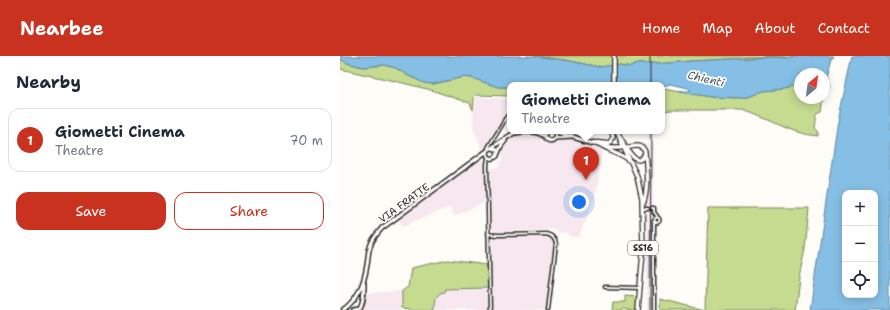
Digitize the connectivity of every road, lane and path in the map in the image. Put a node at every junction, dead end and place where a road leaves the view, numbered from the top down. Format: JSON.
{"nodes":[{"id":1,"x":614,"y":56,"type":"edge"},
{"id":2,"x":614,"y":82,"type":"edge"},
{"id":3,"x":507,"y":117,"type":"edge"},
{"id":4,"x":512,"y":134,"type":"edge"},
{"id":5,"x":541,"y":134,"type":"edge"},
{"id":6,"x":556,"y":134,"type":"edge"},
{"id":7,"x":566,"y":134,"type":"edge"},
{"id":8,"x":612,"y":134,"type":"edge"},
{"id":9,"x":618,"y":134,"type":"edge"},
{"id":10,"x":618,"y":134,"type":"edge"},
{"id":11,"x":544,"y":136,"type":"joint"},
{"id":12,"x":575,"y":137,"type":"junction"},
{"id":13,"x":507,"y":138,"type":"junction"},
{"id":14,"x":555,"y":138,"type":"junction"},
{"id":15,"x":593,"y":142,"type":"junction"},
{"id":16,"x":598,"y":144,"type":"junction"},
{"id":17,"x":629,"y":147,"type":"dead end"},
{"id":18,"x":621,"y":148,"type":"dead end"},
{"id":19,"x":489,"y":149,"type":"junction"},
{"id":20,"x":498,"y":153,"type":"junction"},
{"id":21,"x":645,"y":153,"type":"junction"},
{"id":22,"x":481,"y":156,"type":"junction"},
{"id":23,"x":490,"y":158,"type":"junction"},
{"id":24,"x":632,"y":163,"type":"junction"},
{"id":25,"x":643,"y":206,"type":"junction"},
{"id":26,"x":648,"y":208,"type":"dead end"},
{"id":27,"x":653,"y":208,"type":"dead end"},
{"id":28,"x":658,"y":217,"type":"junction"},
{"id":29,"x":654,"y":220,"type":"junction"},
{"id":30,"x":658,"y":222,"type":"junction"},
{"id":31,"x":654,"y":228,"type":"junction"},
{"id":32,"x":488,"y":234,"type":"junction"},
{"id":33,"x":364,"y":281,"type":"junction"},
{"id":34,"x":605,"y":287,"type":"dead end"},
{"id":35,"x":640,"y":288,"type":"junction"},
{"id":36,"x":353,"y":301,"type":"junction"},
{"id":37,"x":361,"y":307,"type":"edge"},
{"id":38,"x":342,"y":310,"type":"edge"},
{"id":39,"x":353,"y":310,"type":"edge"},
{"id":40,"x":490,"y":310,"type":"edge"},
{"id":41,"x":548,"y":310,"type":"edge"},
{"id":42,"x":638,"y":310,"type":"edge"},
{"id":43,"x":654,"y":310,"type":"edge"}],
"edges":[{"from":1,"to":2,"type":"main road"},
{"from":3,"to":19,"type":"street"},
{"from":4,"to":13,"type":"main road","name":"VIA FRATTE"},
{"from":5,"to":11,"type":"main road"},
{"from":6,"to":14,"type":"main road"},
{"from":7,"to":12,"type":"main road"},
{"from":8,"to":15,"type":"main road"},
{"from":9,"to":21,"type":"main road"},
{"from":10,"to":24,"type":"main road","number":"SS16"},
{"from":11,"to":14,"type":"main road"},
{"from":12,"to":14,"type":"main road"},
{"from":12,"to":15,"type":"main road"},
{"from":13,"to":19,"type":"main road","name":"VIA FRATTE"},
{"from":13,"to":20,"type":"main road","name":"VIA FRATTE"},
{"from":15,"to":16,"type":"main road"},
{"from":16,"to":18,"type":"main road"},
{"from":16,"to":24,"type":"main road"},
{"from":17,"to":21,"type":"main road"},
{"from":19,"to":20,"type":"main road"},
{"from":19,"to":22,"type":"main road","name":"VIA FRATTE"},
{"from":19,"to":23,"type":"main road"},
{"from":20,"to":23,"type":"main road","name":"VIA FRATTE"},
{"from":21,"to":25,"type":"main road"},
{"from":22,"to":23,"type":"main road"},
{"from":22,"to":33,"type":"main road","name":"VIA FRATTE"},
{"from":23,"to":32,"type":"street"},
{"from":24,"to":25,"type":"main road","number":"SS16"},
{"from":25,"to":26,"type":"street"},
{"from":25,"to":35,"type":"main road","number":"SS16"},
{"from":27,"to":28,"type":"street"},
{"from":28,"to":29,"type":"street"},
{"from":28,"to":30,"type":"street"},
{"from":29,"to":30,"type":"street"},
{"from":29,"to":31,"type":"street"},
{"from":30,"to":31,"type":"street"},
{"from":31,"to":43,"type":"street"},
{"from":32,"to":40,"type":"street"},
{"from":32,"to":41,"type":"street"},
{"from":33,"to":36,"type":"main road","name":"VIA FRATTE"},
{"from":33,"to":37,"type":"main road","name":"VIA FRATTE"},
{"from":34,"to":35,"type":"street"},
{"from":35,"to":42,"type":"main road","number":"SS16"},
{"from":36,"to":37,"type":"main road"},
{"from":36,"to":38,"type":"main road","name":"VIA FRATTE"},
{"from":36,"to":39,"type":"main road"},
{"from":37,"to":39,"type":"main road"}]}
